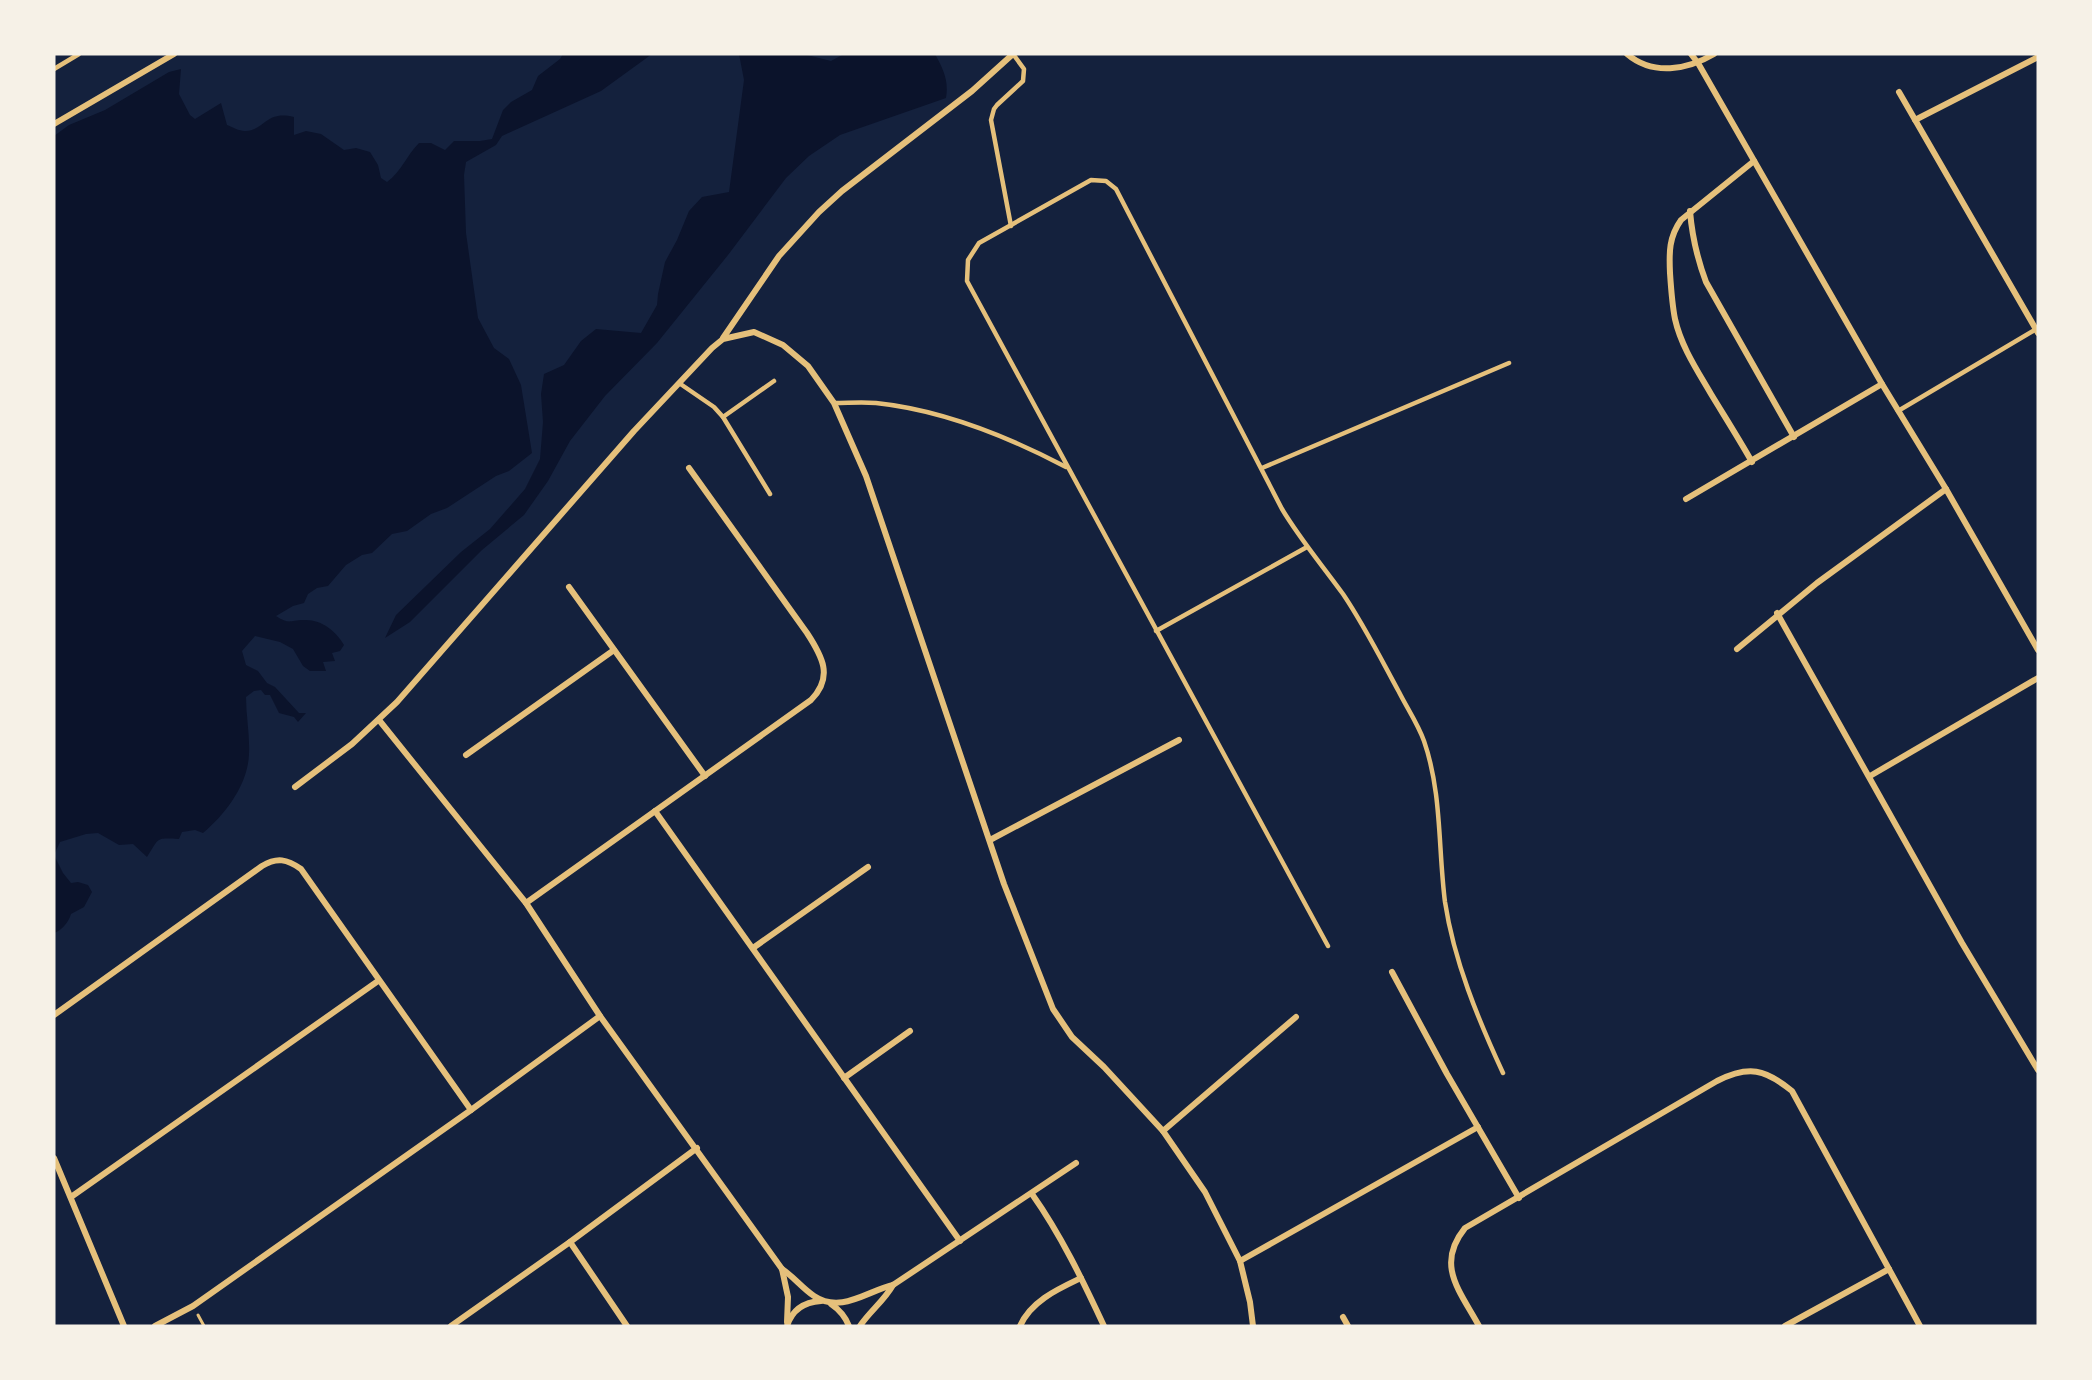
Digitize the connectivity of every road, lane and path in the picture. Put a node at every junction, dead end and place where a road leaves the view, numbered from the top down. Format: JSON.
{"nodes":[{"id":1,"x":79,"y":54,"type":"edge"},
{"id":2,"x":174,"y":54,"type":"edge"},
{"id":3,"x":1013,"y":54,"type":"edge"},
{"id":4,"x":1627,"y":54,"type":"edge"},
{"id":5,"x":1691,"y":54,"type":"edge"},
{"id":6,"x":1714,"y":54,"type":"edge"},
{"id":7,"x":2038,"y":57,"type":"edge"},
{"id":8,"x":1698,"y":63,"type":"junction"},
{"id":9,"x":54,"y":69,"type":"edge"},
{"id":10,"x":1899,"y":92,"type":"dead end"},
{"id":11,"x":1915,"y":120,"type":"junction"},
{"id":12,"x":54,"y":124,"type":"edge"},
{"id":13,"x":1754,"y":161,"type":"junction"},
{"id":14,"x":1690,"y":211,"type":"junction"},
{"id":15,"x":1011,"y":226,"type":"junction"},
{"id":16,"x":2037,"y":330,"type":"edge"},
{"id":17,"x":723,"y":339,"type":"junction"},
{"id":18,"x":1509,"y":363,"type":"dead end"},
{"id":19,"x":774,"y":381,"type":"dead end"},
{"id":20,"x":679,"y":383,"type":"junction"},
{"id":21,"x":1882,"y":384,"type":"junction"},
{"id":22,"x":834,"y":403,"type":"junction"},
{"id":23,"x":1898,"y":411,"type":"junction"},
{"id":24,"x":723,"y":417,"type":"junction"},
{"id":25,"x":1794,"y":437,"type":"junction"},
{"id":26,"x":1752,"y":462,"type":"junction"},
{"id":27,"x":1067,"y":467,"type":"junction"},
{"id":28,"x":689,"y":468,"type":"dead end"},
{"id":29,"x":1262,"y":468,"type":"junction"},
{"id":30,"x":1946,"y":489,"type":"junction"},
{"id":31,"x":770,"y":494,"type":"dead end"},
{"id":32,"x":1686,"y":499,"type":"dead end"},
{"id":33,"x":1306,"y":547,"type":"junction"},
{"id":34,"x":569,"y":587,"type":"dead end"},
{"id":35,"x":1777,"y":613,"type":"junction"},
{"id":36,"x":1156,"y":631,"type":"junction"},
{"id":37,"x":1737,"y":649,"type":"dead end"},
{"id":38,"x":614,"y":650,"type":"junction"},
{"id":39,"x":2038,"y":650,"type":"edge"},
{"id":40,"x":2038,"y":678,"type":"edge"},
{"id":41,"x":379,"y":720,"type":"junction"},
{"id":42,"x":1179,"y":740,"type":"dead end"},
{"id":43,"x":466,"y":755,"type":"dead end"},
{"id":44,"x":705,"y":776,"type":"junction"},
{"id":45,"x":1870,"y":776,"type":"junction"},
{"id":46,"x":295,"y":787,"type":"dead end"},
{"id":47,"x":655,"y":811,"type":"junction"},
{"id":48,"x":990,"y":840,"type":"junction"},
{"id":49,"x":868,"y":867,"type":"dead end"},
{"id":50,"x":526,"y":903,"type":"junction"},
{"id":51,"x":1328,"y":946,"type":"dead end"},
{"id":52,"x":753,"y":948,"type":"junction"},
{"id":53,"x":1392,"y":972,"type":"dead end"},
{"id":54,"x":378,"y":981,"type":"junction"},
{"id":55,"x":54,"y":1015,"type":"edge"},
{"id":56,"x":600,"y":1016,"type":"junction"},
{"id":57,"x":1296,"y":1017,"type":"dead end"},
{"id":58,"x":910,"y":1031,"type":"dead end"},
{"id":59,"x":2038,"y":1070,"type":"edge"},
{"id":60,"x":1503,"y":1073,"type":"dead end"},
{"id":61,"x":844,"y":1078,"type":"junction"},
{"id":62,"x":471,"y":1110,"type":"junction"},
{"id":63,"x":1478,"y":1126,"type":"junction"},
{"id":64,"x":1163,"y":1131,"type":"junction"},
{"id":65,"x":697,"y":1148,"type":"junction"},
{"id":66,"x":54,"y":1158,"type":"edge"},
{"id":67,"x":1076,"y":1163,"type":"dead end"},
{"id":68,"x":1032,"y":1194,"type":"junction"},
{"id":69,"x":71,"y":1197,"type":"junction"},
{"id":70,"x":1519,"y":1198,"type":"junction"},
{"id":71,"x":960,"y":1241,"type":"junction"},
{"id":72,"x":570,"y":1242,"type":"junction"},
{"id":73,"x":1240,"y":1261,"type":"junction"},
{"id":74,"x":782,"y":1269,"type":"junction"},
{"id":75,"x":1888,"y":1269,"type":"junction"},
{"id":76,"x":1081,"y":1278,"type":"junction"},
{"id":77,"x":893,"y":1285,"type":"junction"},
{"id":78,"x":822,"y":1301,"type":"junction"},
{"id":79,"x":1343,"y":1317,"type":"dead end"},
{"id":80,"x":124,"y":1326,"type":"edge"},
{"id":81,"x":155,"y":1326,"type":"edge"},
{"id":82,"x":451,"y":1326,"type":"edge"},
{"id":83,"x":627,"y":1326,"type":"edge"},
{"id":84,"x":787,"y":1326,"type":"edge"},
{"id":85,"x":849,"y":1326,"type":"edge"},
{"id":86,"x":860,"y":1326,"type":"edge"},
{"id":87,"x":1020,"y":1326,"type":"edge"},
{"id":88,"x":1104,"y":1326,"type":"edge"},
{"id":89,"x":1253,"y":1326,"type":"edge"},
{"id":90,"x":1348,"y":1326,"type":"edge"},
{"id":91,"x":1479,"y":1326,"type":"edge"},
{"id":92,"x":1785,"y":1326,"type":"edge"},
{"id":93,"x":1920,"y":1326,"type":"edge"}],
"edges":[{"from":1,"to":9,"type":"lane"},
{"from":2,"to":12,"type":"street"},
{"from":3,"to":15,"type":"lane"},
{"from":3,"to":17,"type":"street"},
{"from":4,"to":8,"type":"street"},
{"from":5,"to":8,"type":"street"},
{"from":6,"to":8,"type":"street"},
{"from":7,"to":11,"type":"street"},
{"from":8,"to":13,"type":"street"},
{"from":10,"to":11,"type":"street"},
{"from":11,"to":16,"type":"street"},
{"from":13,"to":14,"type":"street"},
{"from":13,"to":21,"type":"street"},
{"from":14,"to":25,"type":"street"},
{"from":14,"to":26,"type":"street"},
{"from":15,"to":27,"type":"lane"},
{"from":15,"to":29,"type":"lane"},
{"from":16,"to":23,"type":"lane"},
{"from":17,"to":20,"type":"street"},
{"from":17,"to":22,"type":"street"},
{"from":18,"to":29,"type":"lane"},
{"from":19,"to":24,"type":"lane"},
{"from":20,"to":24,"type":"lane"},
{"from":20,"to":41,"type":"street"},
{"from":21,"to":23,"type":"street"},
{"from":21,"to":25,"type":"street"},
{"from":22,"to":27,"type":"lane"},
{"from":22,"to":48,"type":"street"},
{"from":23,"to":30,"type":"street"},
{"from":24,"to":31,"type":"lane"},
{"from":25,"to":26,"type":"street"},
{"from":26,"to":32,"type":"street"},
{"from":27,"to":36,"type":"lane"},
{"from":28,"to":44,"type":"street"},
{"from":29,"to":33,"type":"lane"},
{"from":30,"to":35,"type":"street"},
{"from":30,"to":39,"type":"street"},
{"from":33,"to":36,"type":"lane"},
{"from":33,"to":60,"type":"lane"},
{"from":34,"to":38,"type":"street"},
{"from":35,"to":37,"type":"street"},
{"from":35,"to":45,"type":"street"},
{"from":36,"to":51,"type":"lane"},
{"from":38,"to":43,"type":"street"},
{"from":38,"to":44,"type":"street"},
{"from":40,"to":45,"type":"street"},
{"from":41,"to":46,"type":"street"},
{"from":41,"to":50,"type":"street"},
{"from":42,"to":48,"type":"street"},
{"from":44,"to":47,"type":"street"},
{"from":45,"to":59,"type":"street"},
{"from":47,"to":50,"type":"street"},
{"from":47,"to":52,"type":"street"},
{"from":48,"to":64,"type":"street"},
{"from":49,"to":52,"type":"street"},
{"from":50,"to":56,"type":"street"},
{"from":52,"to":61,"type":"street"},
{"from":53,"to":63,"type":"street"},
{"from":54,"to":55,"type":"street"},
{"from":54,"to":62,"type":"street"},
{"from":54,"to":69,"type":"street"},
{"from":56,"to":62,"type":"street"},
{"from":56,"to":65,"type":"street"},
{"from":57,"to":64,"type":"street"},
{"from":58,"to":61,"type":"street"},
{"from":61,"to":71,"type":"street"},
{"from":62,"to":81,"type":"street"},
{"from":63,"to":70,"type":"street"},
{"from":63,"to":73,"type":"street"},
{"from":64,"to":73,"type":"street"},
{"from":65,"to":72,"type":"street"},
{"from":65,"to":74,"type":"street"},
{"from":66,"to":69,"type":"street"},
{"from":67,"to":68,"type":"street"},
{"from":68,"to":71,"type":"street"},
{"from":68,"to":76,"type":"street"},
{"from":69,"to":80,"type":"street"},
{"from":70,"to":75,"type":"street"},
{"from":70,"to":91,"type":"street"},
{"from":71,"to":77,"type":"street"},
{"from":72,"to":82,"type":"street"},
{"from":72,"to":83,"type":"street"},
{"from":73,"to":89,"type":"street"},
{"from":74,"to":78,"type":"street"},
{"from":74,"to":84,"type":"street"},
{"from":75,"to":92,"type":"street"},
{"from":75,"to":93,"type":"street"},
{"from":76,"to":87,"type":"street"},
{"from":76,"to":88,"type":"street"},
{"from":77,"to":78,"type":"street"},
{"from":77,"to":86,"type":"street"},
{"from":78,"to":84,"type":"street"},
{"from":78,"to":85,"type":"street"},
{"from":79,"to":90,"type":"street"}]}
